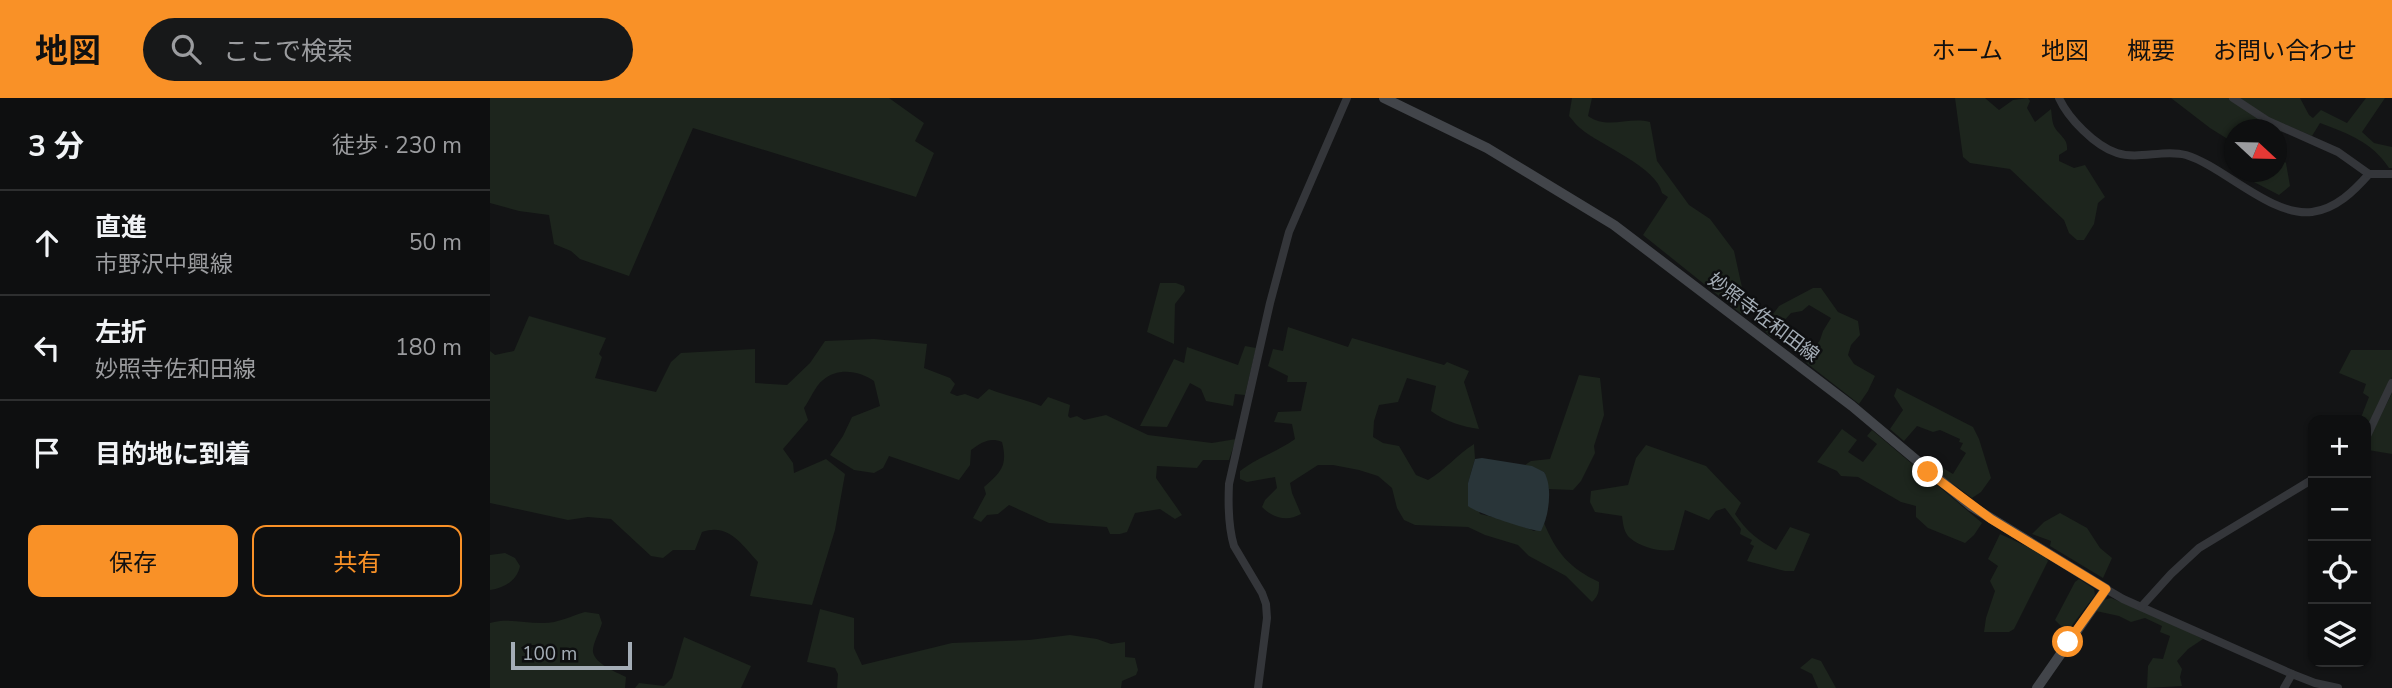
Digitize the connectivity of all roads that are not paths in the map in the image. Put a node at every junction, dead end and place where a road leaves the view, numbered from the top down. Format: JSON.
{"nodes":[{"id":1,"x":1347,"y":98,"type":"edge"},
{"id":2,"x":1384,"y":98,"type":"edge"},
{"id":3,"x":2059,"y":98,"type":"edge"},
{"id":4,"x":2233,"y":98,"type":"edge"},
{"id":5,"x":2369,"y":174,"type":"junction"},
{"id":6,"x":2392,"y":174,"type":"edge"},
{"id":7,"x":2392,"y":383,"type":"edge"},
{"id":8,"x":2371,"y":427,"type":"edge"},
{"id":9,"x":2308,"y":482,"type":"edge"},
{"id":10,"x":2106,"y":589,"type":"junction"},
{"id":11,"x":2142,"y":606,"type":"junction"},
{"id":12,"x":2292,"y":674,"type":"junction"},
{"id":13,"x":1258,"y":688,"type":"edge"},
{"id":14,"x":2037,"y":688,"type":"edge"},
{"id":15,"x":2284,"y":688,"type":"edge"},
{"id":16,"x":2338,"y":688,"type":"edge"}],
"edges":[{"from":1,"to":13,"type":"street"},
{"from":2,"to":10,"type":"main road","name":"妙照寺佐和田線"},
{"from":3,"to":5,"type":"street"},
{"from":4,"to":5,"type":"street"},
{"from":5,"to":6,"type":"street"},
{"from":7,"to":8,"type":"street"},
{"from":9,"to":11,"type":"street"},
{"from":10,"to":11,"type":"street"},
{"from":10,"to":14,"type":"main road"},
{"from":11,"to":12,"type":"street"},
{"from":12,"to":15,"type":"street"},
{"from":12,"to":16,"type":"street"}]}
